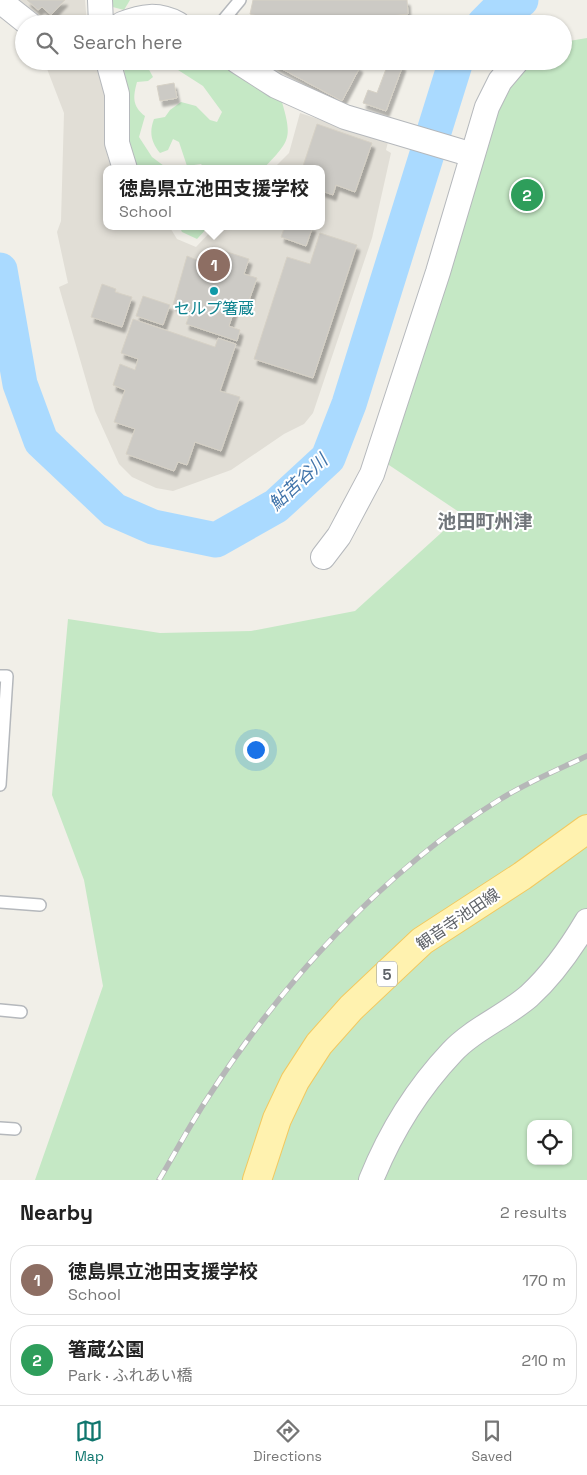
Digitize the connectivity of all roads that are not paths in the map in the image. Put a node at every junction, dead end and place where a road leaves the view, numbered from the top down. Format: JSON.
{"nodes":[{"id":1,"x":100,"y":0,"type":"edge"},
{"id":2,"x":240,"y":0,"type":"edge"},
{"id":3,"x":0,"y":1,"type":"edge"},
{"id":4,"x":18,"y":15,"type":"edge"},
{"id":5,"x":101,"y":15,"type":"edge"},
{"id":6,"x":228,"y":15,"type":"edge"},
{"id":7,"x":110,"y":70,"type":"edge"},
{"id":8,"x":251,"y":70,"type":"edge"},
{"id":9,"x":509,"y":70,"type":"edge"},
{"id":10,"x":469,"y":153,"type":"junction"},
{"id":11,"x":124,"y":165,"type":"edge"},
{"id":12,"x":323,"y":557,"type":"dead end"},
{"id":13,"x":0,"y":676,"type":"edge"},
{"id":14,"x":0,"y":785,"type":"edge"},
{"id":15,"x":587,"y":829,"type":"edge"},
{"id":16,"x":0,"y":902,"type":"edge"},
{"id":17,"x":40,"y":905,"type":"dead end"},
{"id":18,"x":587,"y":921,"type":"edge"},
{"id":19,"x":0,"y":1010,"type":"edge"},
{"id":20,"x":21,"y":1012,"type":"dead end"},
{"id":21,"x":0,"y":1128,"type":"edge"},
{"id":22,"x":15,"y":1129,"type":"dead end"},
{"id":23,"x":257,"y":1180,"type":"edge"},
{"id":24,"x":371,"y":1180,"type":"edge"}],
"edges":[{"from":1,"to":5,"type":"street"},
{"from":2,"to":6,"type":"lane"},
{"from":3,"to":4,"type":"street"},
{"from":7,"to":11,"type":"street"},
{"from":8,"to":10,"type":"street"},
{"from":9,"to":10,"type":"street"},
{"from":10,"to":12,"type":"street"},
{"from":13,"to":14,"type":"lane"},
{"from":15,"to":23,"type":"main road","name":"観音寺池田線","number":"5"},
{"from":16,"to":17,"type":"lane"},
{"from":18,"to":24,"type":"street"},
{"from":19,"to":20,"type":"lane"},
{"from":21,"to":22,"type":"lane"}]}
